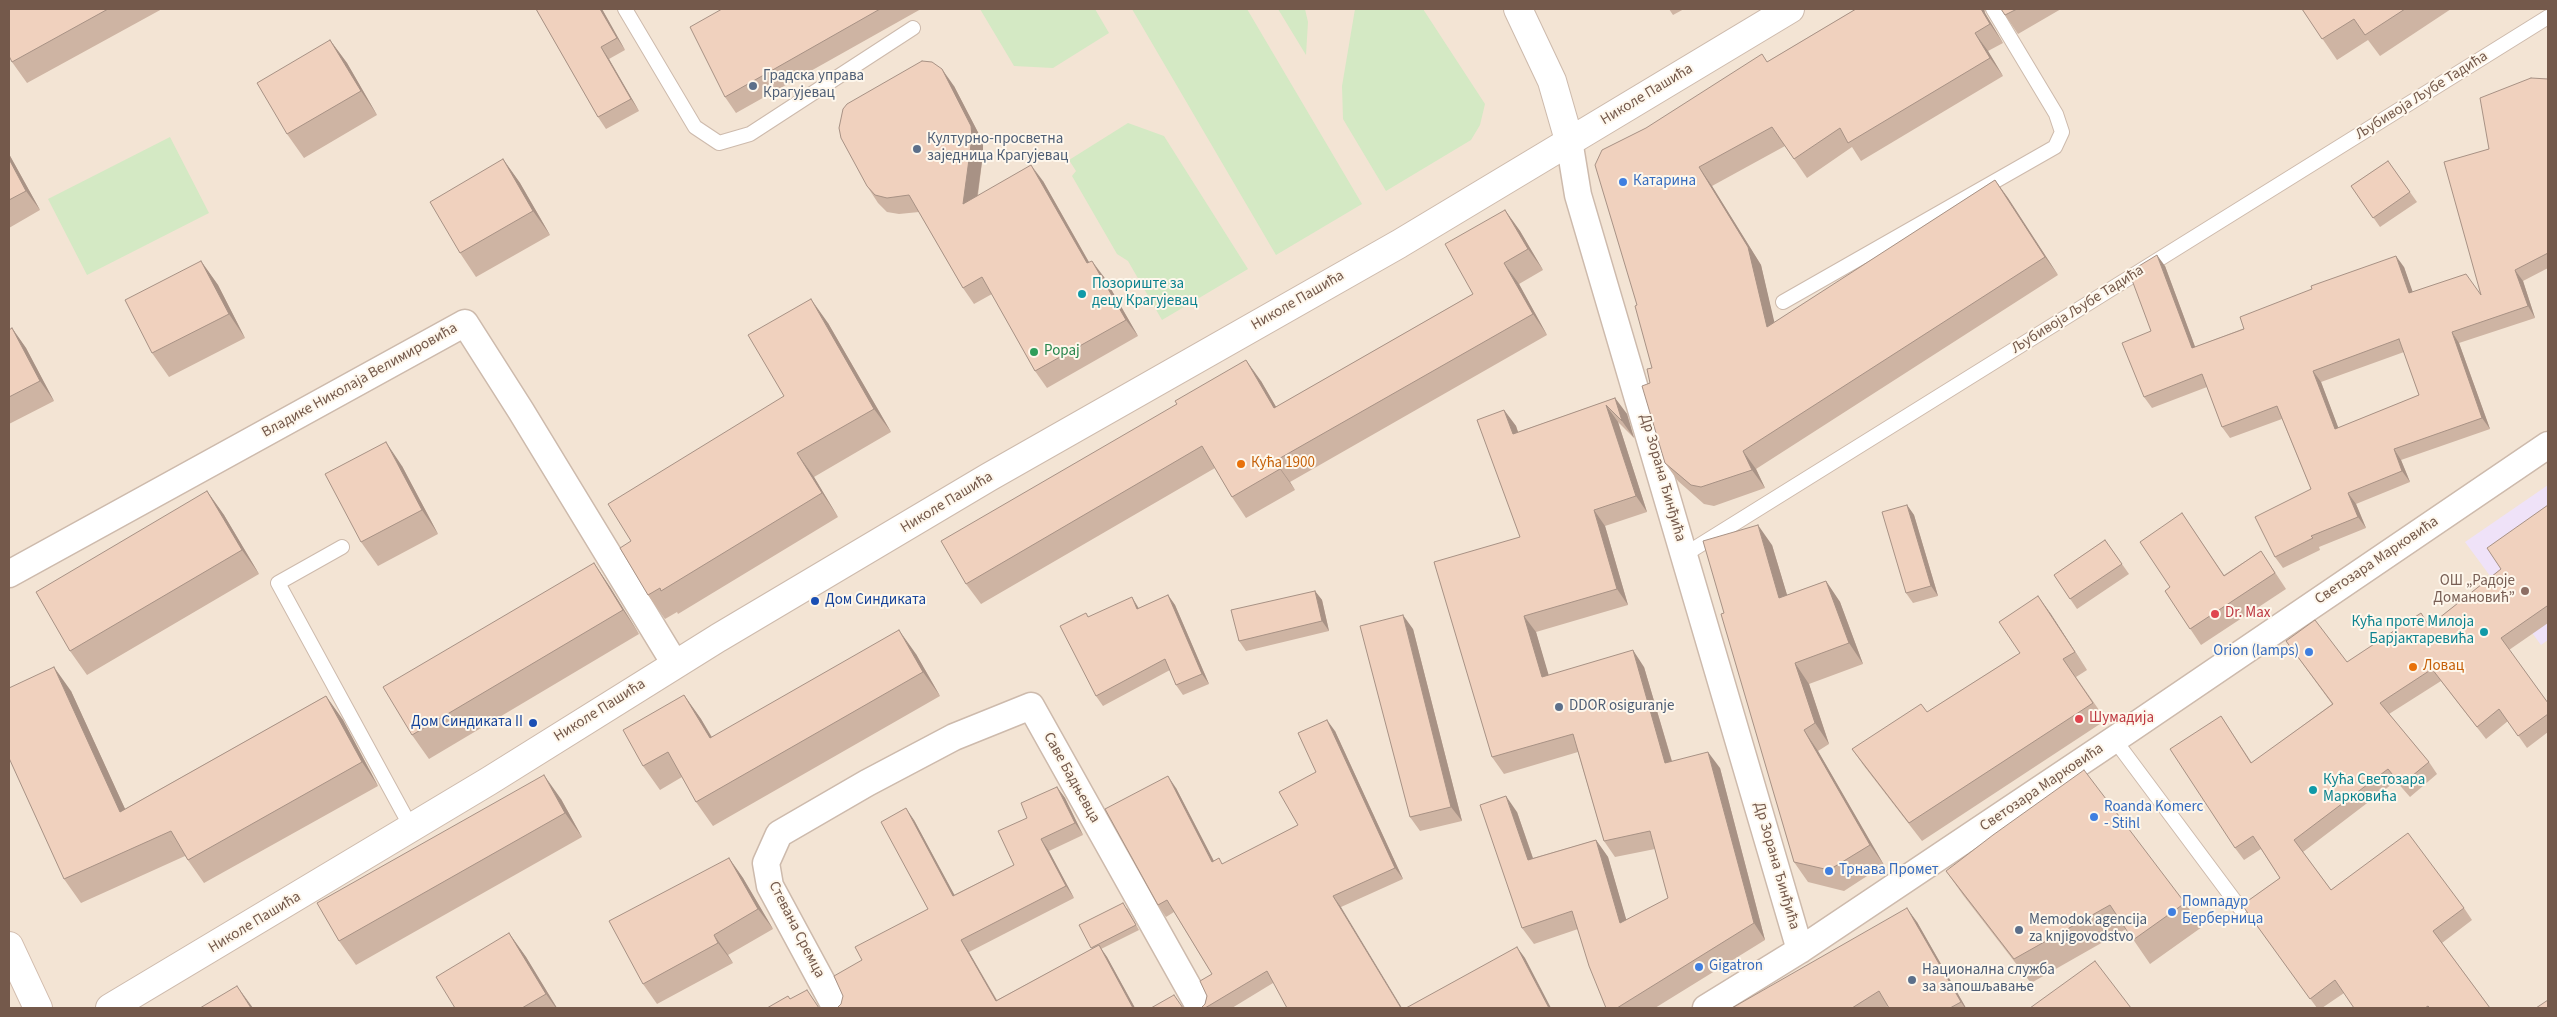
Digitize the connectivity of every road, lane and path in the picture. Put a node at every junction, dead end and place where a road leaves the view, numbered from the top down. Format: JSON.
{"nodes":[{"id":1,"x":625,"y":9,"type":"edge"},
{"id":2,"x":1518,"y":9,"type":"edge"},
{"id":3,"x":1790,"y":9,"type":"edge"},
{"id":4,"x":1993,"y":9,"type":"edge"},
{"id":5,"x":2548,"y":17,"type":"edge"},
{"id":6,"x":913,"y":28,"type":"dead end"},
{"id":7,"x":1569,"y":140,"type":"junction"},
{"id":8,"x":1783,"y":302,"type":"dead end"},
{"id":9,"x":2548,"y":445,"type":"edge"},
{"id":10,"x":342,"y":547,"type":"edge"},
{"id":11,"x":1684,"y":555,"type":"junction"},
{"id":12,"x":9,"y":574,"type":"edge"},
{"id":13,"x":675,"y":664,"type":"junction"},
{"id":14,"x":2114,"y":739,"type":"junction"},
{"id":15,"x":867,"y":783,"type":"joint"},
{"id":16,"x":411,"y":827,"type":"junction"},
{"id":17,"x":2240,"y":908,"type":"dead end"},
{"id":18,"x":9,"y":946,"type":"edge"},
{"id":19,"x":1800,"y":950,"type":"junction"},
{"id":20,"x":38,"y":1008,"type":"edge"},
{"id":21,"x":110,"y":1008,"type":"edge"},
{"id":22,"x":836,"y":1008,"type":"edge"},
{"id":23,"x":1200,"y":1008,"type":"edge"},
{"id":24,"x":1706,"y":1008,"type":"edge"}],
"edges":[{"from":1,"to":6,"type":"lane"},
{"from":2,"to":7,"type":"street","name":"Др Зорана Ђинђића"},
{"from":3,"to":7,"type":"street","name":"Николе Пашића"},
{"from":4,"to":8,"type":"lane"},
{"from":5,"to":11,"type":"lane","name":"Љубивоја Љубе Тадића"},
{"from":7,"to":11,"type":"street","name":"Др Зорана Ђинђића"},
{"from":7,"to":13,"type":"street","name":"Николе Пашића"},
{"from":9,"to":14,"type":"street","name":"Светозара Марковића"},
{"from":10,"to":16,"type":"lane"},
{"from":11,"to":19,"type":"street","name":"Др Зорана Ђинђића"},
{"from":12,"to":13,"type":"street","name":"Владике Николаја Велимировића"},
{"from":13,"to":16,"type":"street","name":"Николе Пашића"},
{"from":14,"to":17,"type":"lane"},
{"from":14,"to":19,"type":"street","name":"Светозара Марковића"},
{"from":15,"to":22,"type":"street","name":"Стевана Сремца"},
{"from":15,"to":23,"type":"street","name":"Саве Бадњевца"},
{"from":16,"to":21,"type":"street","name":"Николе Пашића"},
{"from":18,"to":20,"type":"street"},
{"from":19,"to":24,"type":"street","name":"Светозара Марковића"}]}
